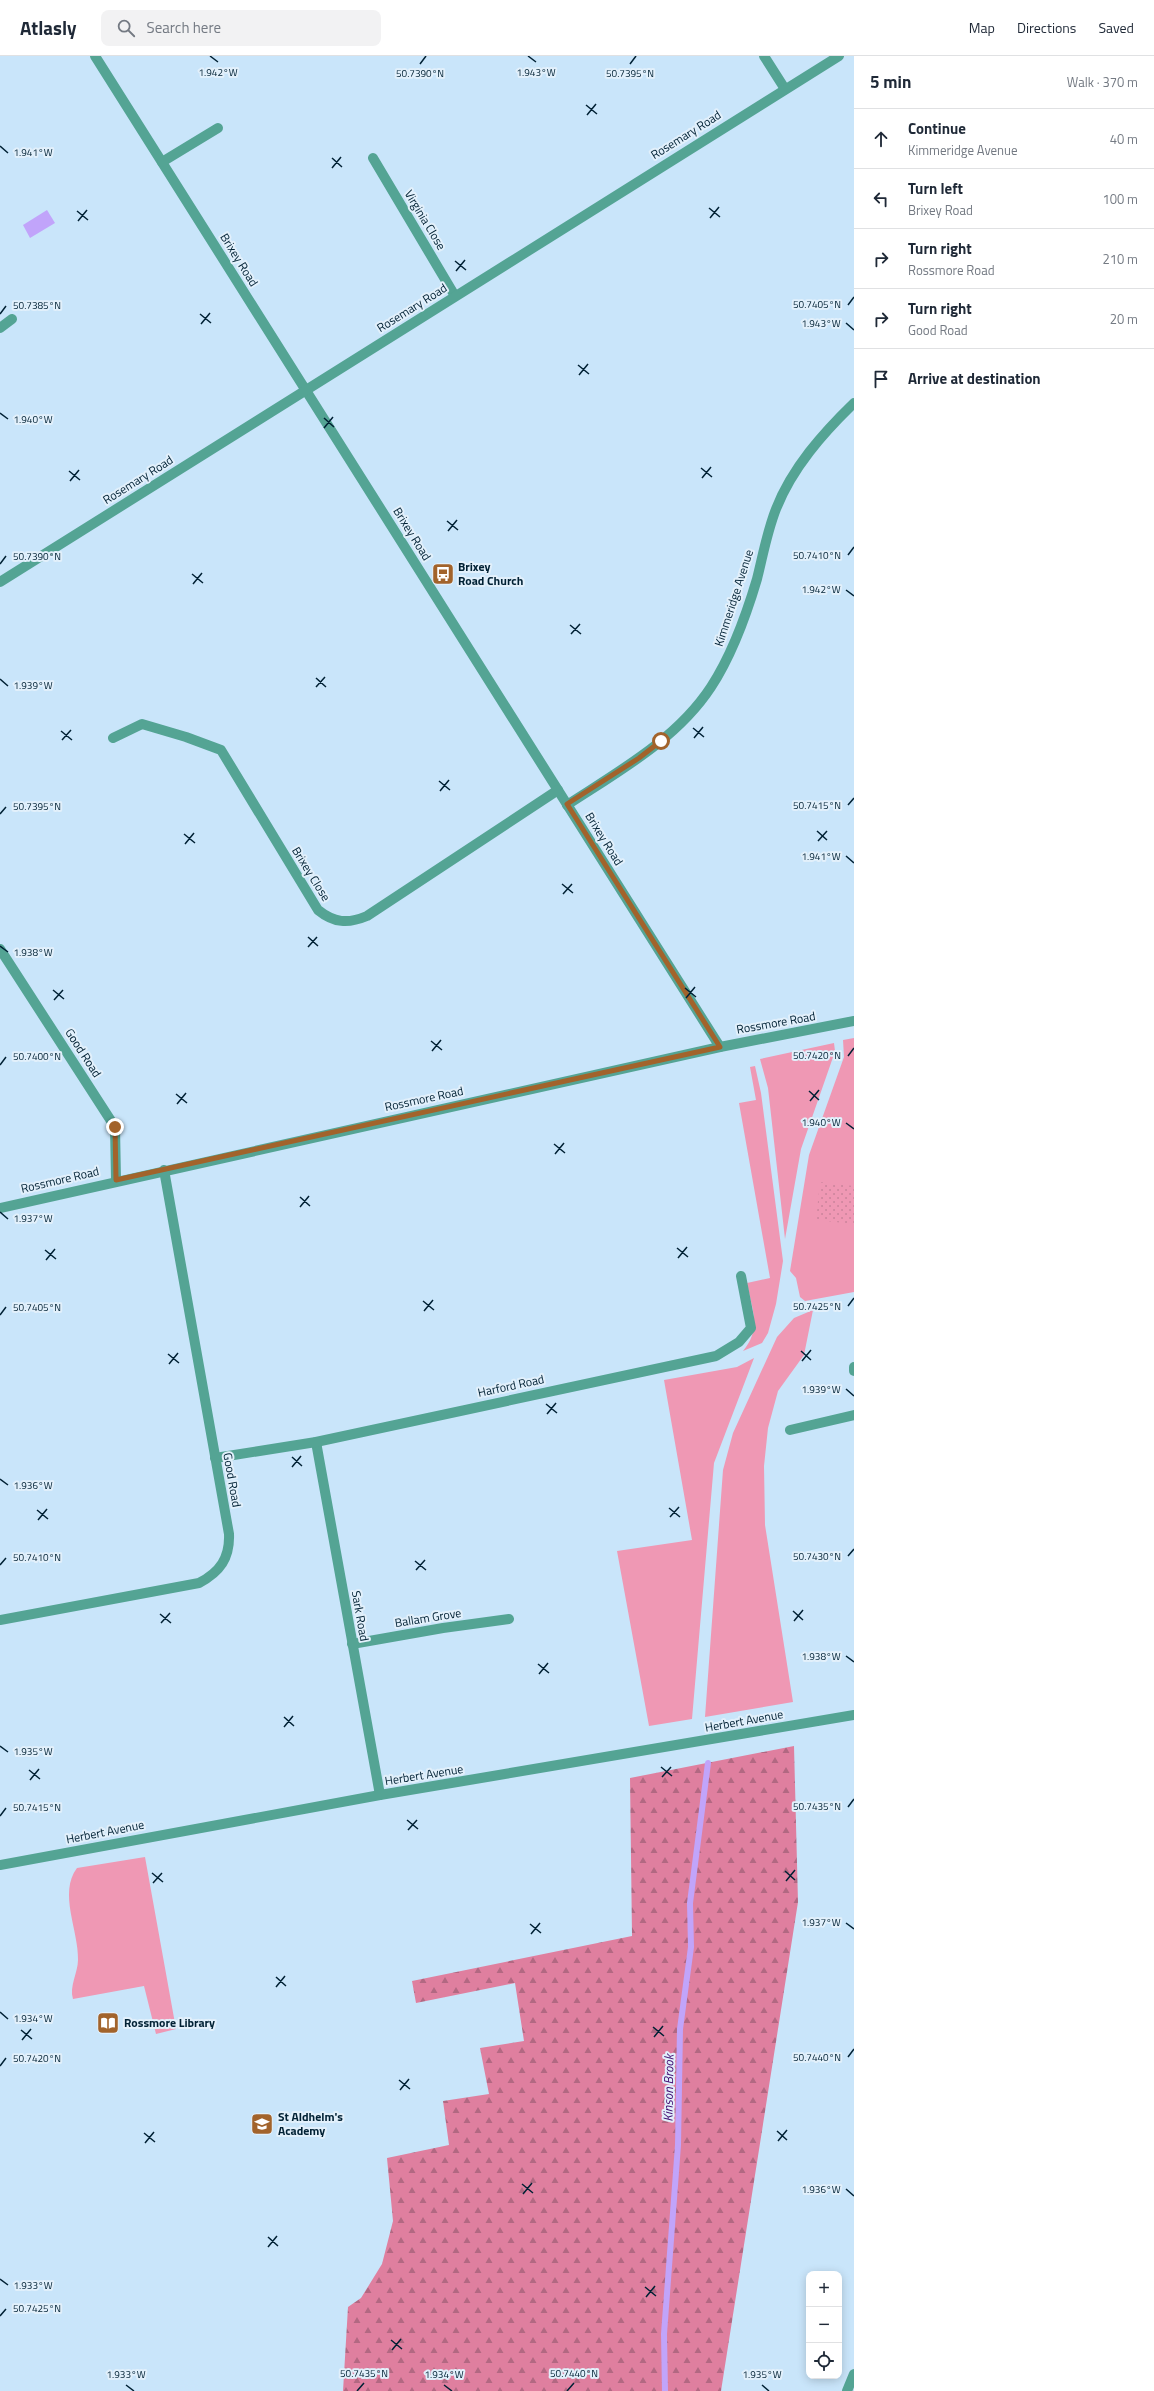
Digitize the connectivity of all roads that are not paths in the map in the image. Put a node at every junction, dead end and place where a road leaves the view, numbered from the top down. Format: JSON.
{"nodes":[{"id":1,"x":764,"y":56,"type":"edge"},
{"id":2,"x":839,"y":56,"type":"edge"},
{"id":3,"x":98,"y":57,"type":"edge"},
{"id":4,"x":785,"y":89,"type":"junction"},
{"id":5,"x":218,"y":128,"type":"dead end"},
{"id":6,"x":373,"y":158,"type":"dead end"},
{"id":7,"x":162,"y":162,"type":"junction"},
{"id":8,"x":455,"y":296,"type":"junction"},
{"id":9,"x":12,"y":319,"type":"dead end"},
{"id":10,"x":0,"y":328,"type":"edge"},
{"id":11,"x":306,"y":390,"type":"junction"},
{"id":12,"x":854,"y":403,"type":"edge"},
{"id":13,"x":0,"y":582,"type":"edge"},
{"id":14,"x":113,"y":738,"type":"dead end"},
{"id":15,"x":558,"y":790,"type":"junction"},
{"id":16,"x":567,"y":804,"type":"junction"},
{"id":17,"x":0,"y":949,"type":"edge"},
{"id":18,"x":854,"y":1021,"type":"edge"},
{"id":19,"x":720,"y":1047,"type":"junction"},
{"id":20,"x":164,"y":1170,"type":"junction"},
{"id":21,"x":116,"y":1180,"type":"junction"},
{"id":22,"x":0,"y":1208,"type":"edge"},
{"id":23,"x":741,"y":1276,"type":"dead end"},
{"id":24,"x":854,"y":1367,"type":"edge"},
{"id":25,"x":854,"y":1371,"type":"edge"},
{"id":26,"x":854,"y":1415,"type":"edge"},
{"id":27,"x":790,"y":1430,"type":"dead end"},
{"id":28,"x":316,"y":1442,"type":"junction"},
{"id":29,"x":215,"y":1458,"type":"junction"},
{"id":30,"x":0,"y":1620,"type":"edge"},
{"id":31,"x":509,"y":1620,"type":"dead end"},
{"id":32,"x":352,"y":1644,"type":"junction"},
{"id":33,"x":854,"y":1715,"type":"edge"},
{"id":34,"x":380,"y":1795,"type":"junction"},
{"id":35,"x":0,"y":1865,"type":"edge"},
{"id":36,"x":854,"y":2374,"type":"edge"},
{"id":37,"x":847,"y":2391,"type":"edge"}],
"edges":[{"from":1,"to":4,"type":"street"},
{"from":2,"to":4,"type":"street","name":"Rosemary Road"},
{"from":3,"to":7,"type":"street","name":"Brixey Road"},
{"from":4,"to":8,"type":"street","name":"Rosemary Road"},
{"from":5,"to":7,"type":"street"},
{"from":6,"to":8,"type":"street","name":"Virginia Close"},
{"from":7,"to":11,"type":"street","name":"Brixey Road"},
{"from":8,"to":11,"type":"street","name":"Rosemary Road"},
{"from":9,"to":10,"type":"street"},
{"from":11,"to":13,"type":"street","name":"Rosemary Road"},
{"from":11,"to":15,"type":"street","name":"Brixey Road"},
{"from":12,"to":16,"type":"street","name":"Kimmeridge Avenue"},
{"from":14,"to":15,"type":"street","name":"Brixey Close"},
{"from":15,"to":16,"type":"street","name":"Brixey Road"},
{"from":16,"to":19,"type":"street","name":"Brixey Road"},
{"from":17,"to":21,"type":"street","name":"Good Road"},
{"from":18,"to":19,"type":"street","name":"Rossmore Road"},
{"from":19,"to":20,"type":"street","name":"Rossmore Road"},
{"from":20,"to":21,"type":"street","name":"Rossmore Road"},
{"from":20,"to":29,"type":"street","name":"Good Road"},
{"from":21,"to":22,"type":"street","name":"Rossmore Road"},
{"from":23,"to":28,"type":"street","name":"Harford Road"},
{"from":24,"to":25,"type":"street"},
{"from":26,"to":27,"type":"street"},
{"from":28,"to":29,"type":"street","name":"Harford Road"},
{"from":28,"to":32,"type":"street","name":"Sark Road"},
{"from":29,"to":30,"type":"street","name":"Good Road"},
{"from":31,"to":32,"type":"street","name":"Ballam Grove"},
{"from":32,"to":34,"type":"street","name":"Sark Road"},
{"from":33,"to":34,"type":"street","name":"Herbert Avenue"},
{"from":34,"to":35,"type":"street","name":"Herbert Avenue"},
{"from":36,"to":37,"type":"street"}]}
